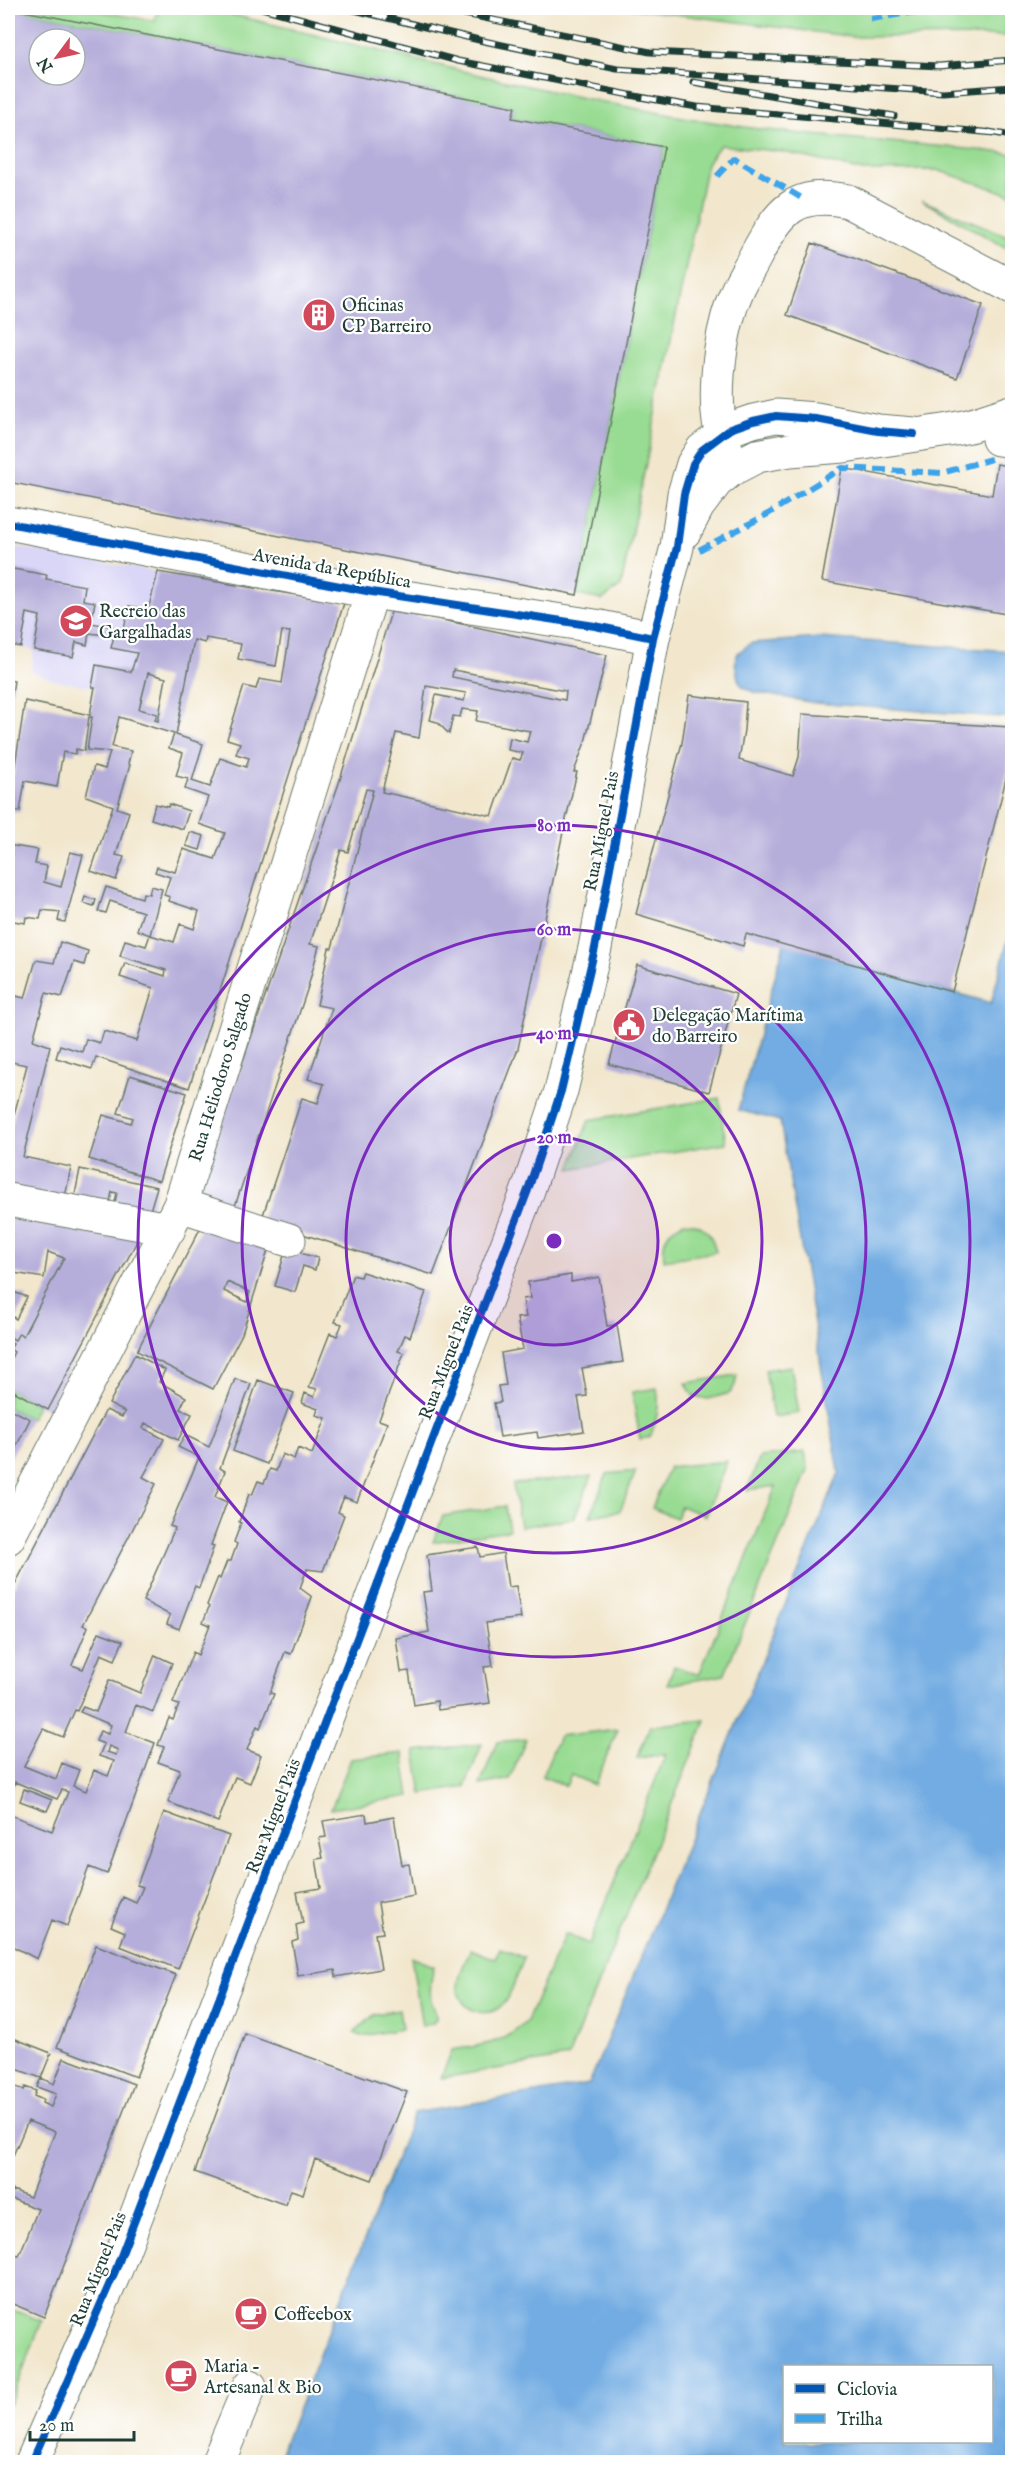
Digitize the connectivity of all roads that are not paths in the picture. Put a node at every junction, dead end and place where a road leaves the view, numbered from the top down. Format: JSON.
{"nodes":[{"id":1,"x":1012,"y":287,"type":"edge"},
{"id":2,"x":1008,"y":431,"type":"edge"},
{"id":3,"x":914,"y":434,"type":"junction"},
{"id":4,"x":721,"y":435,"type":"junction"},
{"id":5,"x":732,"y":469,"type":"junction"},
{"id":6,"x":8,"y":523,"type":"edge"},
{"id":7,"x":677,"y":547,"type":"junction"},
{"id":8,"x":372,"y":592,"type":"junction"},
{"id":9,"x":652,"y":638,"type":"junction"},
{"id":10,"x":8,"y":1200,"type":"edge"},
{"id":11,"x":174,"y":1217,"type":"junction"},
{"id":12,"x":289,"y":1240,"type":"dead end"},
{"id":13,"x":8,"y":1539,"type":"edge"},
{"id":14,"x":250,"y":2386,"type":"dead end"},
{"id":15,"x":32,"y":2463,"type":"edge"},
{"id":16,"x":218,"y":2463,"type":"edge"}],
"edges":[{"from":1,"to":4,"type":"street"},
{"from":2,"to":3,"type":"street"},
{"from":3,"to":4,"type":"street","name":"Rua Miguel Pais"},
{"from":3,"to":5,"type":"street","name":"Rua Miguel Pais"},
{"from":4,"to":5,"type":"street"},
{"from":4,"to":7,"type":"street","name":"Rua Miguel Pais"},
{"from":5,"to":7,"type":"street","name":"Rua Miguel Pais"},
{"from":6,"to":8,"type":"street","name":"Avenida da República"},
{"from":7,"to":9,"type":"street","name":"Rua Miguel Pais"},
{"from":8,"to":9,"type":"street","name":"Avenida da República"},
{"from":8,"to":11,"type":"street","name":"Rua Heliodoro Salgado"},
{"from":9,"to":15,"type":"street","name":"Rua Miguel Pais"},
{"from":10,"to":11,"type":"street"},
{"from":11,"to":12,"type":"street"},
{"from":11,"to":13,"type":"street","name":"Rua Heliodoro Salgado"},
{"from":14,"to":16,"type":"street"}]}
